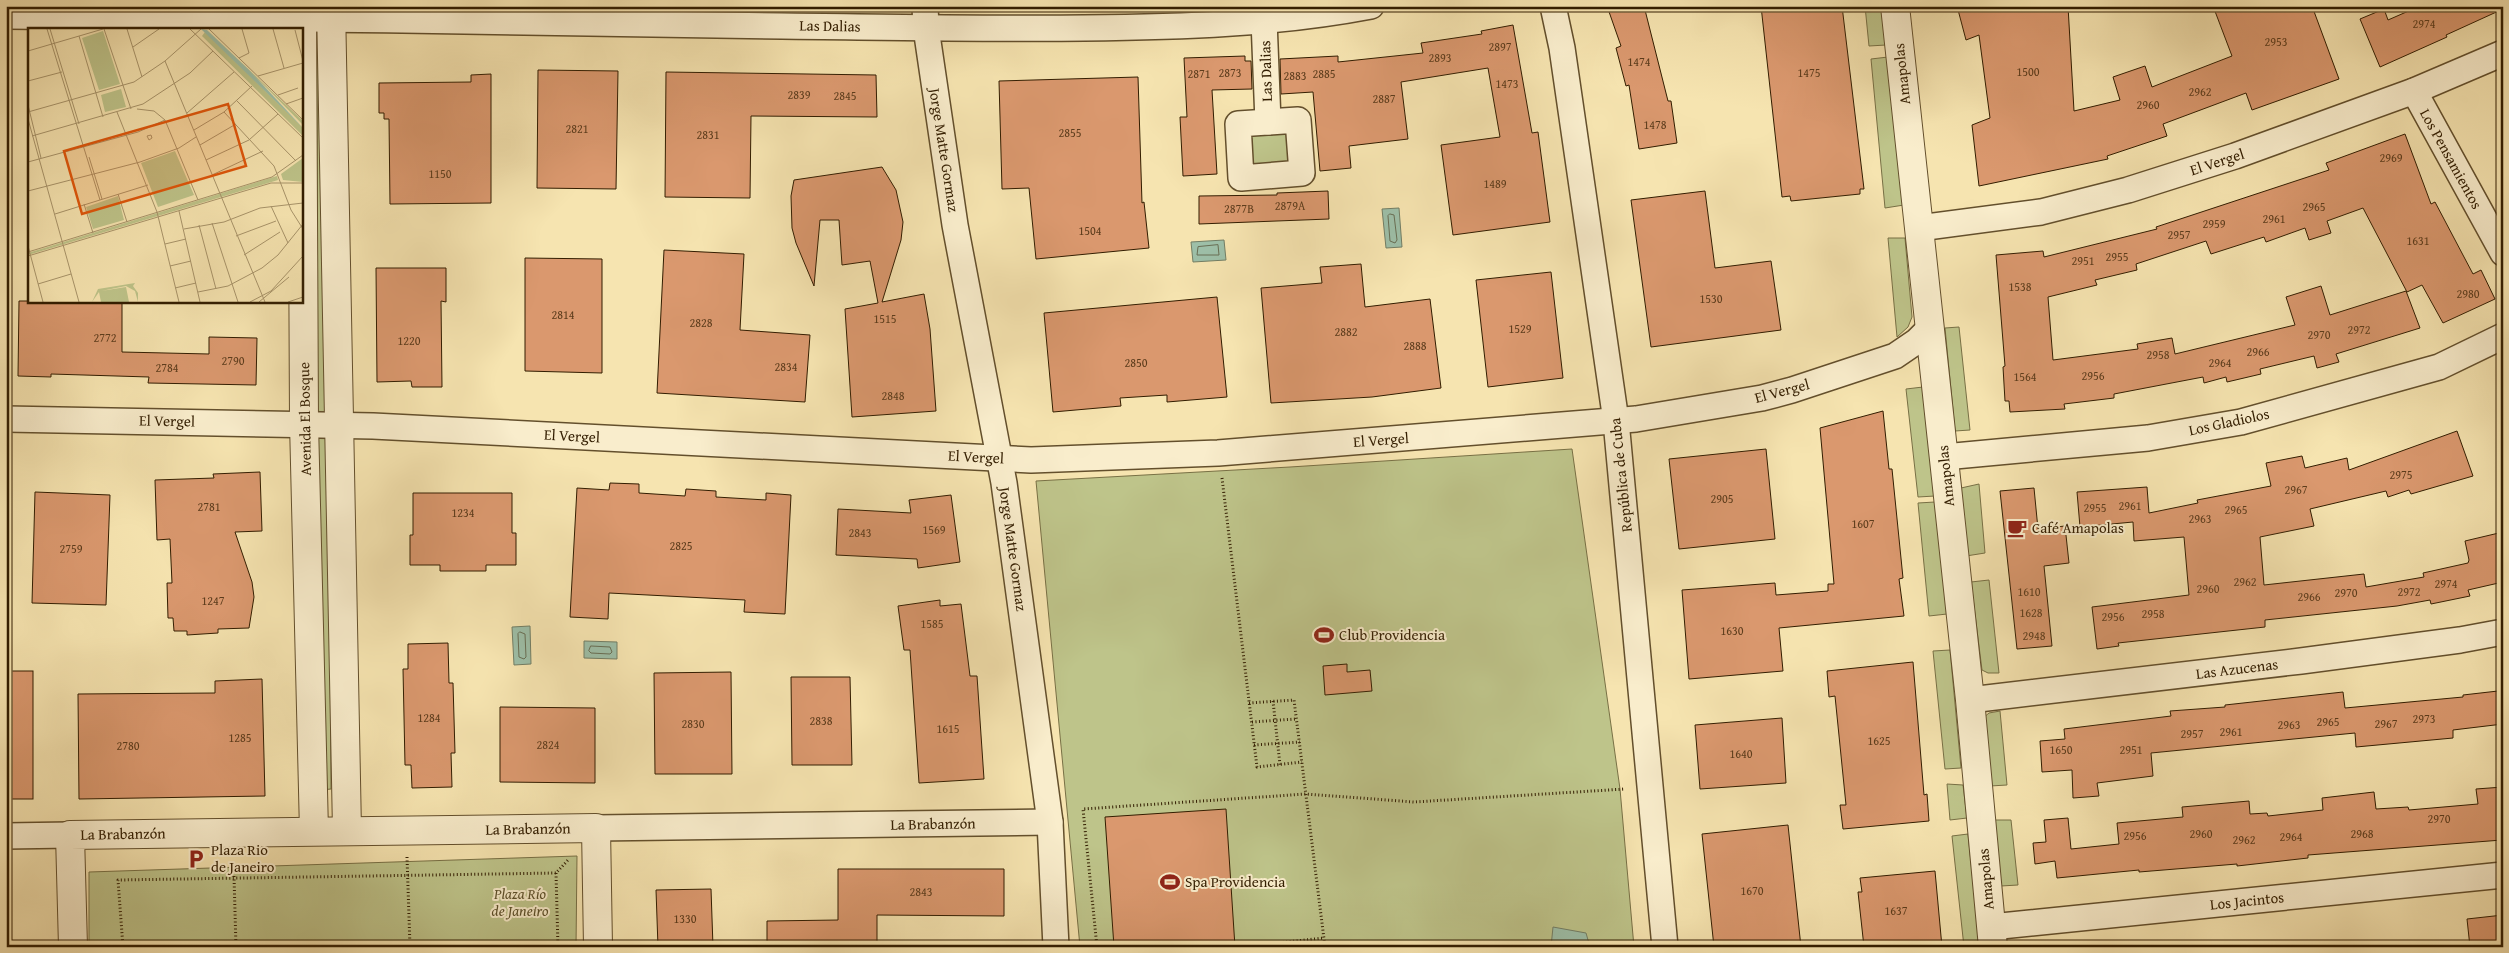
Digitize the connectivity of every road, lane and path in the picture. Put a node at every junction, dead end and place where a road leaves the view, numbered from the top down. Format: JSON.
{"nodes":[{"id":1,"x":1371,"y":6,"type":"edge"},
{"id":2,"x":1553,"y":6,"type":"edge"},
{"id":3,"x":1895,"y":6,"type":"edge"},
{"id":4,"x":302,"y":12,"type":"edge"},
{"id":5,"x":331,"y":12,"type":"edge"},
{"id":6,"x":6,"y":16,"type":"edge"},
{"id":7,"x":925,"y":17,"type":"edge"},
{"id":8,"x":1264,"y":20,"type":"junction"},
{"id":9,"x":2503,"y":53,"type":"edge"},
{"id":10,"x":2414,"y":91,"type":"junction"},
{"id":11,"x":1268,"y":122,"type":"dead end"},
{"id":12,"x":1919,"y":228,"type":"junction"},
{"id":13,"x":2503,"y":253,"type":"edge"},
{"id":14,"x":1928,"y":330,"type":"junction"},
{"id":15,"x":2503,"y":336,"type":"edge"},
{"id":16,"x":6,"y":419,"type":"edge"},
{"id":17,"x":1616,"y":422,"type":"junction"},
{"id":18,"x":304,"y":423,"type":"junction"},
{"id":19,"x":339,"y":425,"type":"junction"},
{"id":20,"x":1944,"y":457,"type":"junction"},
{"id":21,"x":1001,"y":458,"type":"junction"},
{"id":22,"x":1221,"y":471,"type":"dead end"},
{"id":23,"x":2503,"y":632,"type":"edge"},
{"id":24,"x":1970,"y":700,"type":"junction"},
{"id":25,"x":1273,"y":701,"type":"junction"},
{"id":26,"x":1250,"y":703,"type":"junction"},
{"id":27,"x":1296,"y":719,"type":"junction"},
{"id":28,"x":1276,"y":720,"type":"junction"},
{"id":29,"x":1252,"y":722,"type":"junction"},
{"id":30,"x":1300,"y":742,"type":"junction"},
{"id":31,"x":1277,"y":743,"type":"junction"},
{"id":32,"x":1254,"y":745,"type":"junction"},
{"id":33,"x":1302,"y":762,"type":"junction"},
{"id":34,"x":1280,"y":764,"type":"junction"},
{"id":35,"x":1620,"y":789,"type":"dead end"},
{"id":36,"x":1306,"y":794,"type":"junction"},
{"id":37,"x":1050,"y":822,"type":"junction"},
{"id":38,"x":596,"y":828,"type":"junction"},
{"id":39,"x":406,"y":830,"type":"junction"},
{"id":40,"x":314,"y":831,"type":"junction"},
{"id":41,"x":346,"y":831,"type":"junction"},
{"id":42,"x":70,"y":835,"type":"junction"},
{"id":43,"x":6,"y":836,"type":"edge"},
{"id":44,"x":556,"y":873,"type":"junction"},
{"id":45,"x":2503,"y":875,"type":"edge"},
{"id":46,"x":234,"y":876,"type":"junction"},
{"id":47,"x":408,"y":876,"type":"junction"},
{"id":48,"x":1992,"y":937,"type":"edge"},
{"id":49,"x":1324,"y":938,"type":"junction"},
{"id":50,"x":73,"y":947,"type":"edge"},
{"id":51,"x":123,"y":947,"type":"edge"},
{"id":52,"x":236,"y":947,"type":"edge"},
{"id":53,"x":410,"y":947,"type":"edge"},
{"id":54,"x":558,"y":947,"type":"edge"},
{"id":55,"x":598,"y":947,"type":"edge"},
{"id":56,"x":1056,"y":947,"type":"edge"},
{"id":57,"x":1097,"y":947,"type":"edge"},
{"id":58,"x":1241,"y":947,"type":"edge"},
{"id":59,"x":1325,"y":947,"type":"edge"},
{"id":60,"x":1666,"y":947,"type":"edge"}],
"edges":[{"from":1,"to":8,"type":"street","name":"Las Dalias"},
{"from":2,"to":17,"type":"street","name":"República de Cuba"},
{"from":3,"to":12,"type":"street","name":"Amapolas"},
{"from":4,"to":5,"type":"street","name":"Las Dalias"},
{"from":4,"to":6,"type":"street","name":"Las Dalias"},
{"from":4,"to":18,"type":"street","name":"Avenida El Bosque"},
{"from":5,"to":7,"type":"street","name":"Las Dalias"},
{"from":5,"to":19,"type":"street"},
{"from":7,"to":8,"type":"street","name":"Las Dalias"},
{"from":7,"to":21,"type":"street","name":"Jorge Matte Gormaz"},
{"from":8,"to":11,"type":"street","name":"Las Dalias"},
{"from":9,"to":10,"type":"street","name":"El Vergel"},
{"from":10,"to":12,"type":"street","name":"El Vergel"},
{"from":10,"to":13,"type":"street","name":"Los Pensamientos"},
{"from":12,"to":14,"type":"street","name":"Amapolas"},
{"from":14,"to":17,"type":"street","name":"El Vergel"},
{"from":14,"to":20,"type":"street","name":"Amapolas"},
{"from":15,"to":20,"type":"street","name":"Los Gladiolos"},
{"from":16,"to":18,"type":"street","name":"El Vergel"},
{"from":17,"to":21,"type":"street","name":"El Vergel"},
{"from":17,"to":60,"type":"street","name":"República de Cuba"},
{"from":18,"to":19,"type":"street","name":"El Vergel"},
{"from":18,"to":40,"type":"street","name":"Avenida El Bosque"},
{"from":19,"to":21,"type":"street","name":"El Vergel"},
{"from":19,"to":41,"type":"street"},
{"from":20,"to":24,"type":"street","name":"Amapolas"},
{"from":21,"to":37,"type":"street","name":"Jorge Matte Gormaz"},
{"from":22,"to":26,"type":"path"},
{"from":23,"to":24,"type":"street","name":"Las Azucenas"},
{"from":24,"to":48,"type":"street","name":"Amapolas"},
{"from":25,"to":26,"type":"path"},
{"from":25,"to":27,"type":"path"},
{"from":25,"to":28,"type":"path"},
{"from":26,"to":29,"type":"path"},
{"from":27,"to":28,"type":"path"},
{"from":27,"to":30,"type":"path"},
{"from":28,"to":29,"type":"path"},
{"from":28,"to":31,"type":"path"},
{"from":29,"to":32,"type":"path"},
{"from":30,"to":31,"type":"path"},
{"from":30,"to":33,"type":"path"},
{"from":31,"to":32,"type":"path"},
{"from":31,"to":34,"type":"path"},
{"from":32,"to":34,"type":"path"},
{"from":33,"to":34,"type":"path"},
{"from":33,"to":36,"type":"path"},
{"from":35,"to":36,"type":"path"},
{"from":36,"to":49,"type":"path"},
{"from":36,"to":57,"type":"path"},
{"from":37,"to":38,"type":"street","name":"La Brabanzón"},
{"from":37,"to":56,"type":"street","name":"Jorge Matte Gormaz"},
{"from":38,"to":39,"type":"street","name":"La Brabanzón"},
{"from":38,"to":44,"type":"path"},
{"from":38,"to":55,"type":"street"},
{"from":39,"to":41,"type":"street","name":"La Brabanzón"},
{"from":39,"to":47,"type":"path"},
{"from":40,"to":41,"type":"street","name":"La Brabanzón"},
{"from":40,"to":42,"type":"street","name":"La Brabanzón"},
{"from":42,"to":43,"type":"street","name":"La Brabanzón"},
{"from":42,"to":50,"type":"street"},
{"from":44,"to":47,"type":"path"},
{"from":44,"to":54,"type":"path"},
{"from":45,"to":48,"type":"street","name":"Los Jacintos"},
{"from":46,"to":47,"type":"path"},
{"from":46,"to":51,"type":"path"},
{"from":46,"to":52,"type":"path"},
{"from":47,"to":53,"type":"path"},
{"from":49,"to":58,"type":"path"},
{"from":49,"to":59,"type":"path"}]}
